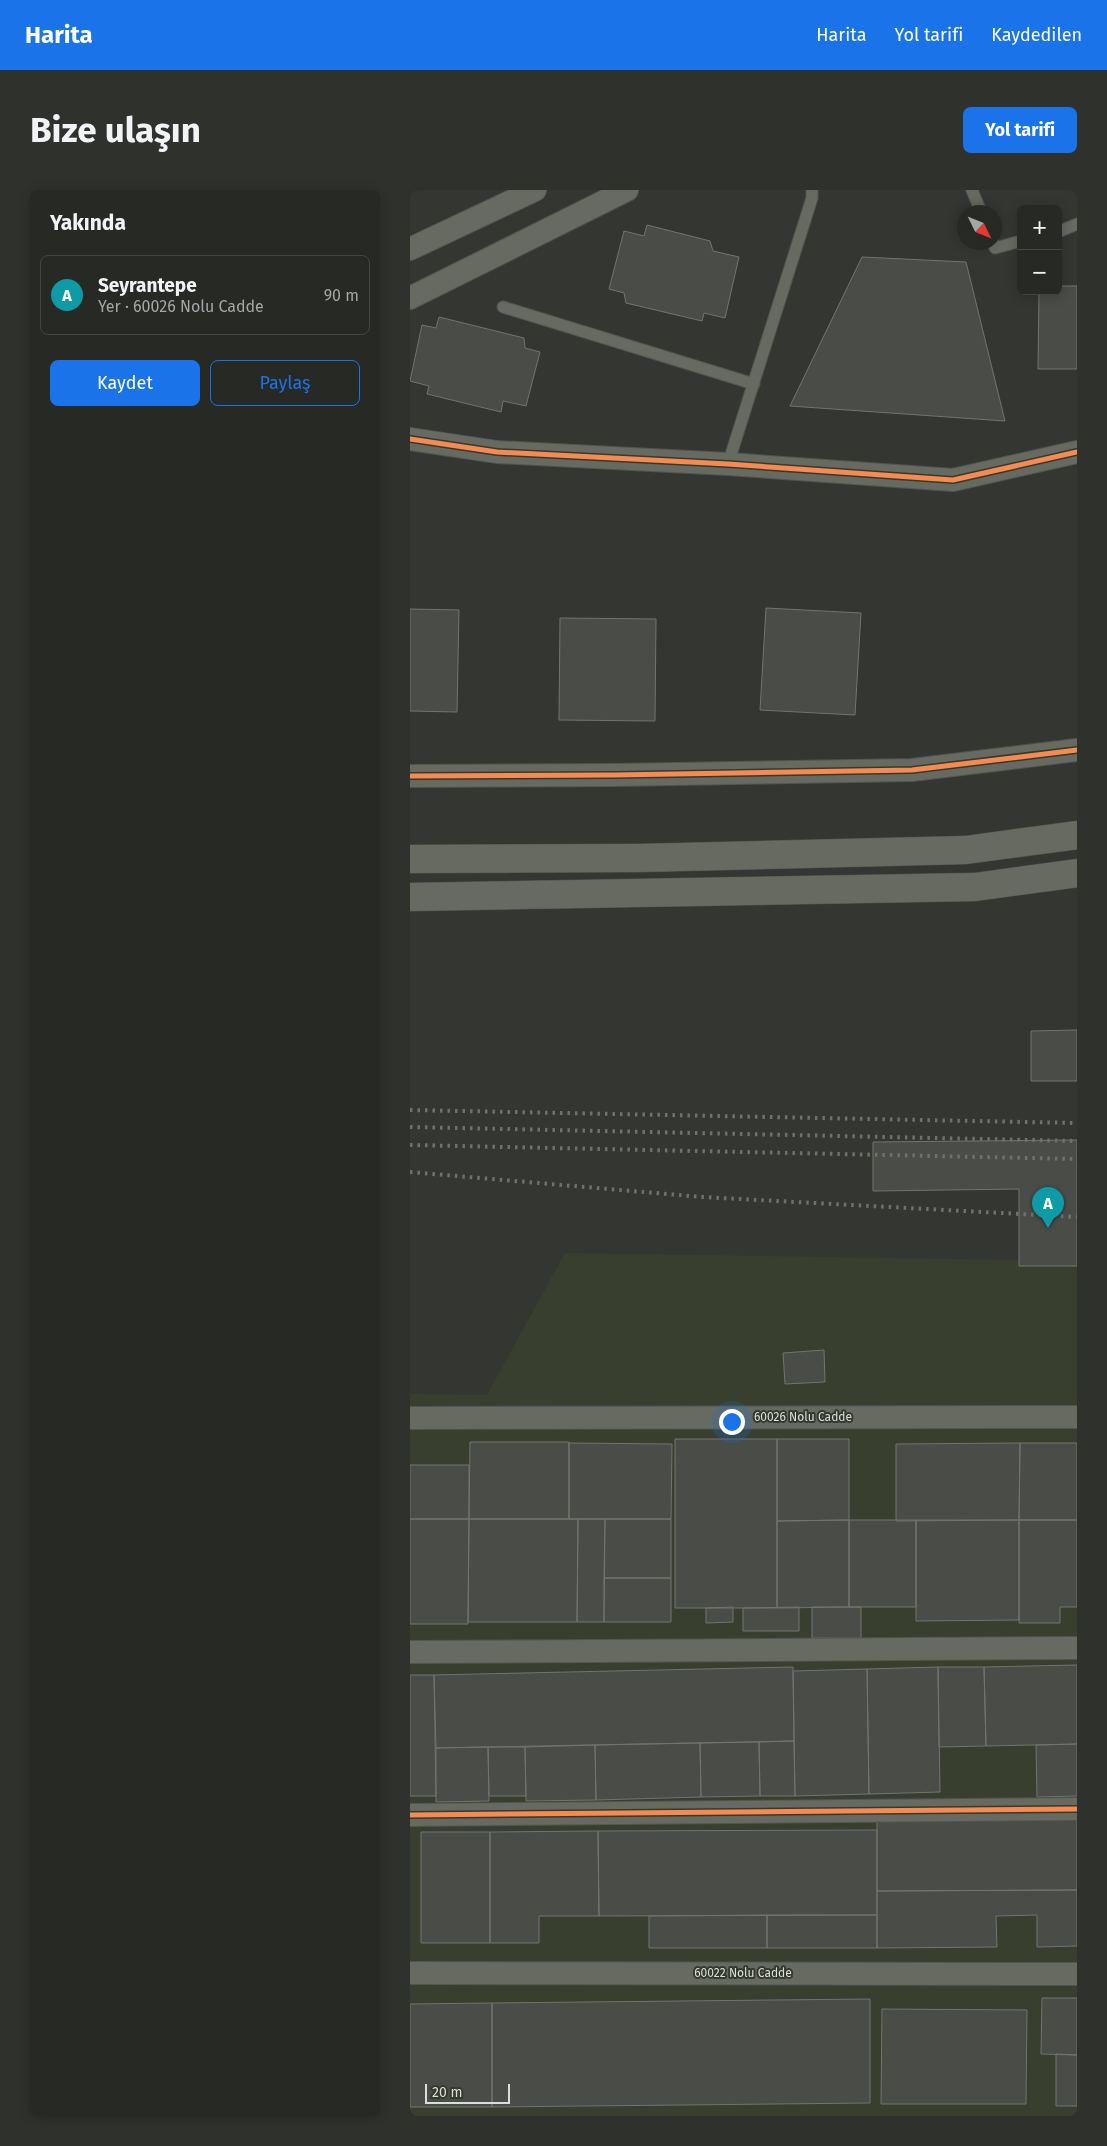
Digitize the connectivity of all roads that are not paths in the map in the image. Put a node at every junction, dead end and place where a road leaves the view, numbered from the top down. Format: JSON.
{"nodes":[{"id":1,"x":536,"y":190,"type":"edge"},
{"id":2,"x":627,"y":190,"type":"edge"},
{"id":3,"x":812,"y":190,"type":"edge"},
{"id":4,"x":972,"y":190,"type":"edge"},
{"id":5,"x":978,"y":205,"type":"edge"},
{"id":6,"x":1077,"y":224,"type":"edge"},
{"id":7,"x":1062,"y":230,"type":"edge"},
{"id":8,"x":1017,"y":242,"type":"edge"},
{"id":9,"x":1002,"y":246,"type":"edge"},
{"id":10,"x":410,"y":249,"type":"edge"},
{"id":11,"x":410,"y":298,"type":"edge"},
{"id":12,"x":503,"y":307,"type":"dead end"},
{"id":13,"x":754,"y":384,"type":"junction"},
{"id":14,"x":410,"y":439,"type":"edge"},
{"id":15,"x":1077,"y":452,"type":"edge"},
{"id":16,"x":728,"y":464,"type":"junction"},
{"id":17,"x":1077,"y":750,"type":"edge"},
{"id":18,"x":410,"y":776,"type":"edge"},
{"id":19,"x":1077,"y":834,"type":"edge"},
{"id":20,"x":410,"y":859,"type":"edge"},
{"id":21,"x":1077,"y":873,"type":"edge"},
{"id":22,"x":410,"y":896,"type":"edge"},
{"id":23,"x":1077,"y":1417,"type":"edge"},
{"id":24,"x":410,"y":1418,"type":"edge"},
{"id":25,"x":1077,"y":1648,"type":"edge"},
{"id":26,"x":410,"y":1652,"type":"edge"},
{"id":27,"x":1077,"y":1809,"type":"edge"},
{"id":28,"x":410,"y":1815,"type":"edge"},
{"id":29,"x":410,"y":1973,"type":"edge"},
{"id":30,"x":1077,"y":1974,"type":"edge"}],
"edges":[{"from":1,"to":10,"type":"street"},
{"from":2,"to":11,"type":"street"},
{"from":3,"to":13,"type":"lane"},
{"from":4,"to":5,"type":"lane"},
{"from":6,"to":7,"type":"lane"},
{"from":8,"to":9,"type":"lane"},
{"from":12,"to":13,"type":"lane"},
{"from":13,"to":16,"type":"lane"},
{"from":14,"to":16,"type":"street"},
{"from":15,"to":16,"type":"street"},
{"from":17,"to":18,"type":"street"},
{"from":19,"to":20,"type":"street"},
{"from":21,"to":22,"type":"street"},
{"from":23,"to":24,"type":"street","name":"60026 Nolu Cadde"},
{"from":25,"to":26,"type":"street"},
{"from":27,"to":28,"type":"street"},
{"from":29,"to":30,"type":"street","name":"60022 Nolu Cadde"}]}
